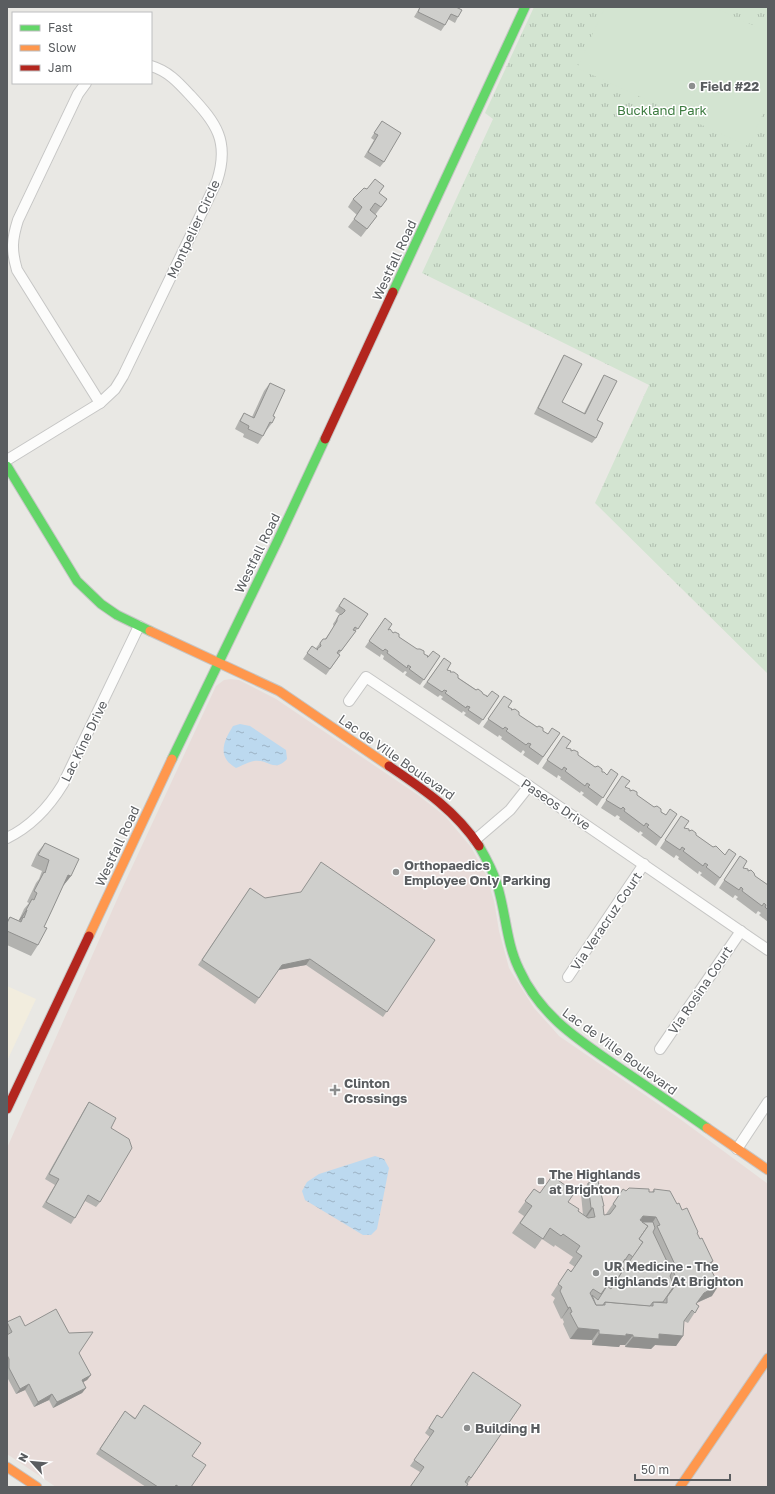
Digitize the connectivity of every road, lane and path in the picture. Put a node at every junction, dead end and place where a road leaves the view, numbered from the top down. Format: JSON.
{"nodes":[{"id":1,"x":525,"y":7,"type":"edge"},
{"id":2,"x":152,"y":66,"type":"edge"},
{"id":3,"x":85,"y":84,"type":"edge"},
{"id":4,"x":100,"y":404,"type":"junction"},
{"id":5,"x":7,"y":460,"type":"edge"},
{"id":6,"x":7,"y":466,"type":"edge"},
{"id":7,"x":138,"y":626,"type":"junction"},
{"id":8,"x":218,"y":662,"type":"junction"},
{"id":9,"x":349,"y":701,"type":"dead end"},
{"id":10,"x":529,"y":786,"type":"junction"},
{"id":11,"x":7,"y":838,"type":"edge"},
{"id":12,"x":475,"y":840,"type":"junction"},
{"id":13,"x":644,"y":864,"type":"junction"},
{"id":14,"x":741,"y":931,"type":"junction"},
{"id":15,"x":768,"y":950,"type":"edge"},
{"id":16,"x":568,"y":977,"type":"dead end"},
{"id":17,"x":660,"y":1049,"type":"dead end"},
{"id":18,"x":768,"y":1102,"type":"edge"},
{"id":19,"x":7,"y":1109,"type":"edge"},
{"id":20,"x":737,"y":1149,"type":"junction"},
{"id":21,"x":768,"y":1170,"type":"edge"},
{"id":22,"x":768,"y":1358,"type":"edge"},
{"id":23,"x":7,"y":1467,"type":"edge"},
{"id":24,"x":37,"y":1487,"type":"edge"},
{"id":25,"x":680,"y":1487,"type":"edge"}],
"edges":[{"from":1,"to":8,"type":"street","name":"Westfall Road"},
{"from":2,"to":4,"type":"street","name":"Montpelier Circle"},
{"from":3,"to":4,"type":"street"},
{"from":4,"to":5,"type":"street","name":"Montpelier Circle"},
{"from":6,"to":7,"type":"street","name":"Lac de Ville Boulevard"},
{"from":7,"to":8,"type":"street","name":"Lac de Ville Boulevard"},
{"from":7,"to":11,"type":"street","name":"Lac Kine Drive"},
{"from":8,"to":12,"type":"street","name":"Lac de Ville Boulevard"},
{"from":8,"to":19,"type":"street","name":"Westfall Road"},
{"from":9,"to":10,"type":"street","name":"Paseos Drive"},
{"from":10,"to":12,"type":"street"},
{"from":10,"to":13,"type":"street","name":"Paseos Drive"},
{"from":12,"to":20,"type":"street","name":"Lac de Ville Boulevard"},
{"from":13,"to":14,"type":"street","name":"Paseos Drive"},
{"from":13,"to":16,"type":"street","name":"Via Veracruz Court"},
{"from":14,"to":15,"type":"street","name":"Paseos Drive"},
{"from":14,"to":17,"type":"street","name":"Via Rosina Court"},
{"from":18,"to":20,"type":"street"},
{"from":20,"to":21,"type":"street","name":"Lac de Ville Boulevard"},
{"from":22,"to":25,"type":"street"},
{"from":23,"to":24,"type":"street"}]}
